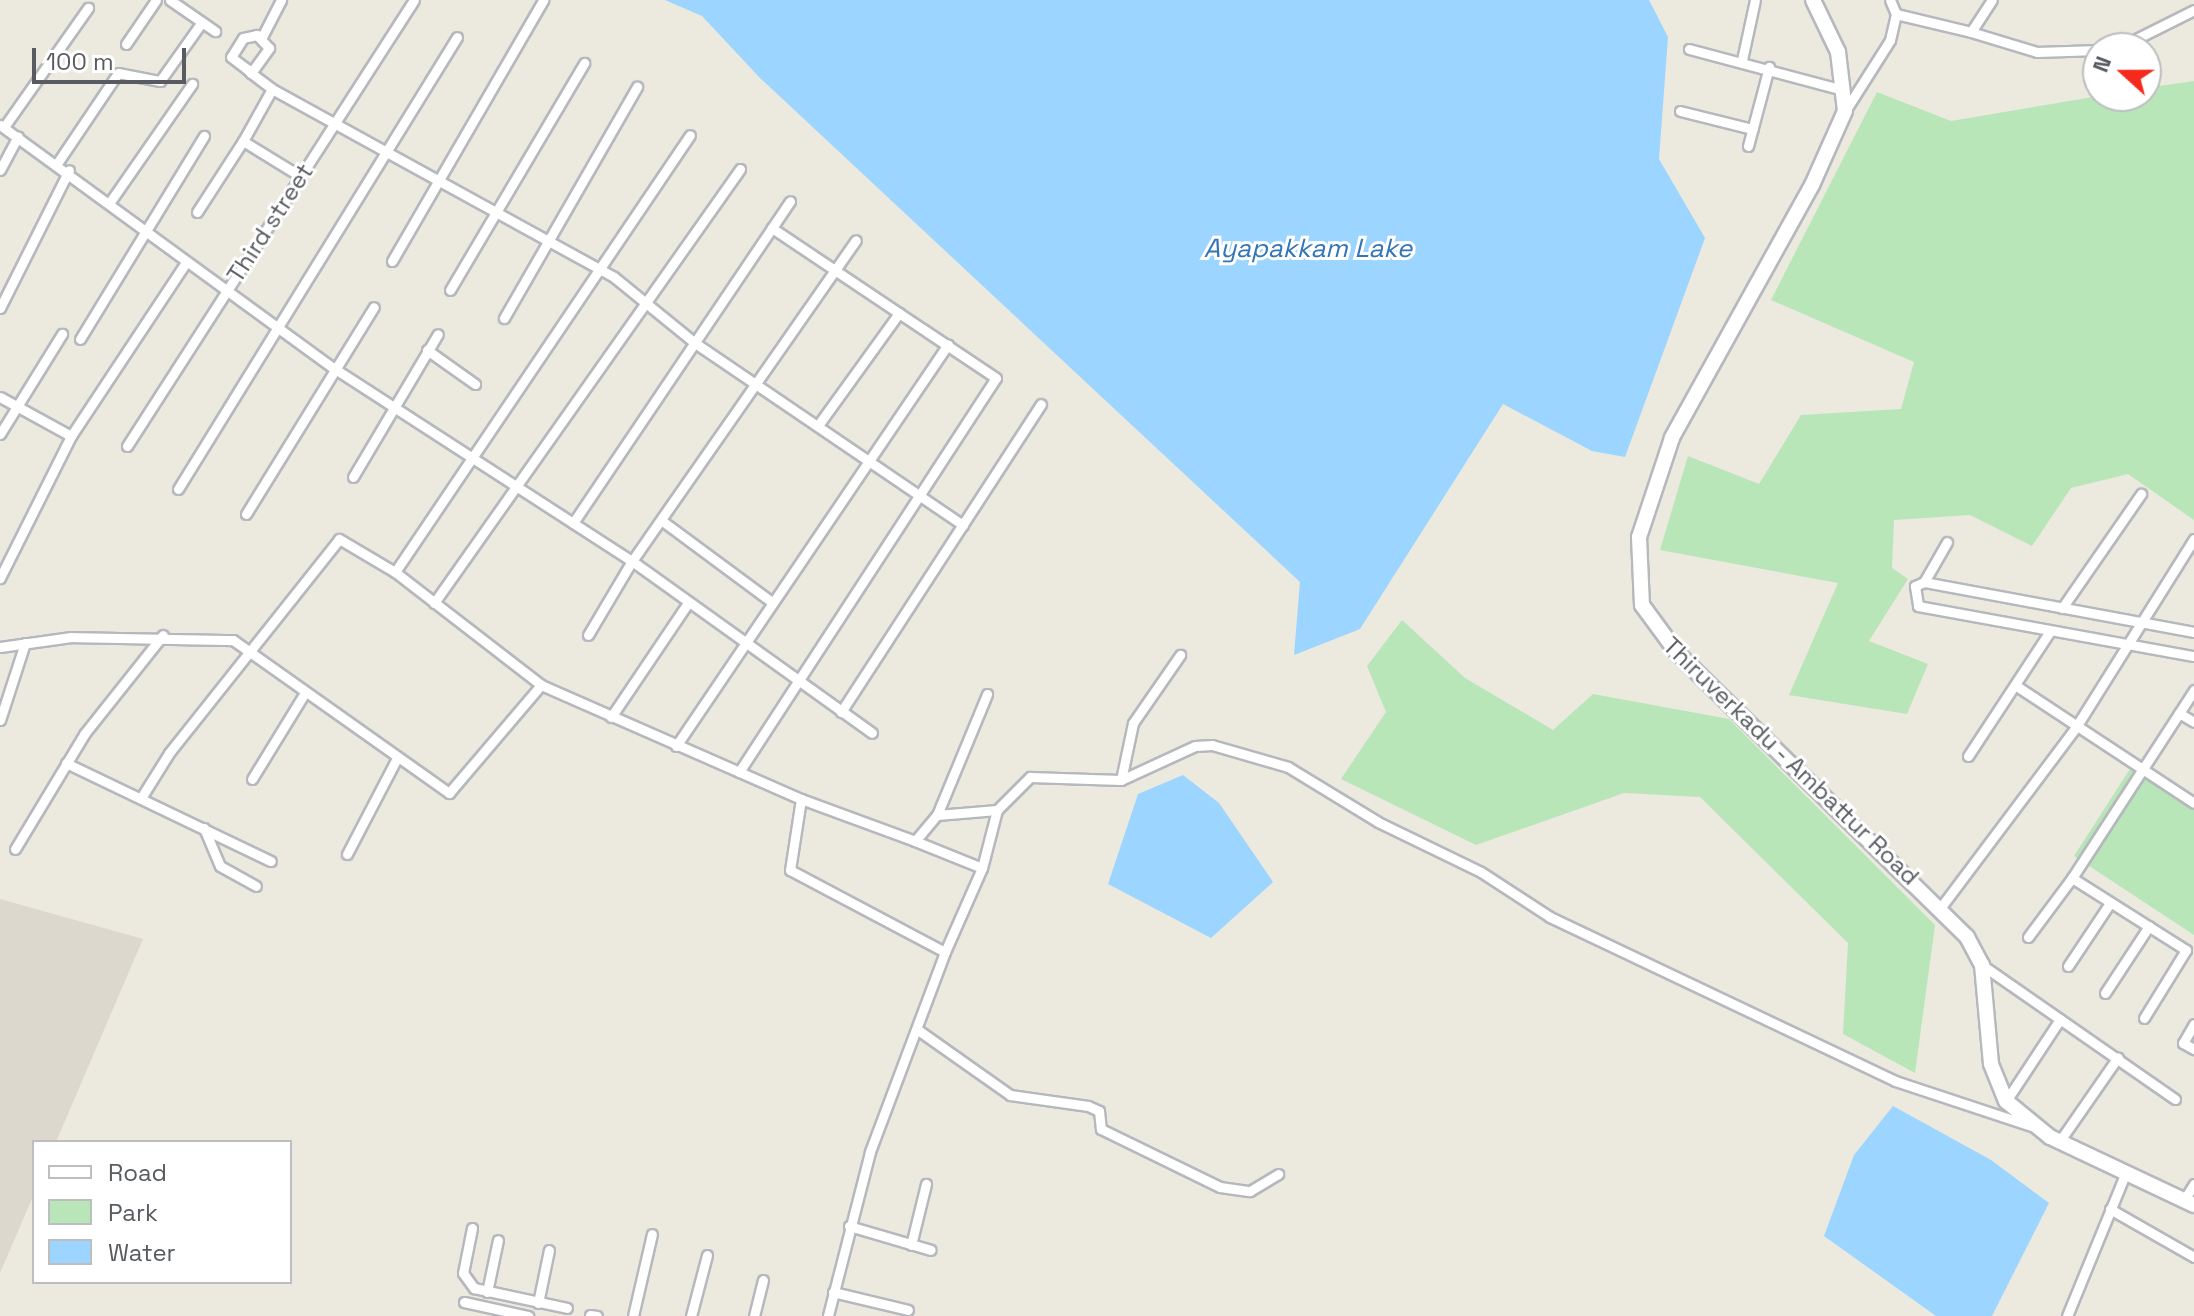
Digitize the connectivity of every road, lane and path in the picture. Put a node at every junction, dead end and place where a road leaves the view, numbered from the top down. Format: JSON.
{"nodes":[{"id":1,"x":156,"y":0,"type":"edge"},
{"id":2,"x":281,"y":0,"type":"edge"},
{"id":3,"x":414,"y":0,"type":"edge"},
{"id":4,"x":543,"y":0,"type":"edge"},
{"id":5,"x":1755,"y":0,"type":"edge"},
{"id":6,"x":1813,"y":0,"type":"edge"},
{"id":7,"x":1890,"y":0,"type":"edge"},
{"id":8,"x":1992,"y":0,"type":"edge"},
{"id":9,"x":173,"y":1,"type":"edge"},
{"id":10,"x":88,"y":8,"type":"dead end"},
{"id":11,"x":2194,"y":10,"type":"edge"},
{"id":12,"x":1896,"y":14,"type":"junction"},
{"id":13,"x":202,"y":22,"type":"junction"},
{"id":14,"x":215,"y":31,"type":"dead end"},
{"id":15,"x":1971,"y":32,"type":"junction"},
{"id":16,"x":2150,"y":32,"type":"edge"},
{"id":17,"x":262,"y":37,"type":"junction"},
{"id":18,"x":457,"y":37,"type":"dead end"},
{"id":19,"x":126,"y":44,"type":"dead end"},
{"id":20,"x":1689,"y":49,"type":"dead end"},
{"id":21,"x":2082,"y":51,"type":"edge"},
{"id":22,"x":1742,"y":60,"type":"junction"},
{"id":23,"x":584,"y":63,"type":"dead end"},
{"id":24,"x":1769,"y":67,"type":"junction"},
{"id":25,"x":251,"y":73,"type":"junction"},
{"id":26,"x":192,"y":84,"type":"dead end"},
{"id":27,"x":637,"y":87,"type":"dead end"},
{"id":28,"x":272,"y":89,"type":"junction"},
{"id":29,"x":1843,"y":90,"type":"junction"},
{"id":30,"x":1680,"y":111,"type":"dead end"},
{"id":31,"x":1845,"y":111,"type":"junction"},
{"id":32,"x":334,"y":123,"type":"junction"},
{"id":33,"x":2,"y":126,"type":"edge"},
{"id":34,"x":1753,"y":129,"type":"junction"},
{"id":35,"x":690,"y":135,"type":"dead end"},
{"id":36,"x":18,"y":136,"type":"junction"},
{"id":37,"x":204,"y":136,"type":"dead end"},
{"id":38,"x":243,"y":141,"type":"junction"},
{"id":39,"x":1748,"y":146,"type":"dead end"},
{"id":40,"x":385,"y":149,"type":"junction"},
{"id":41,"x":58,"y":162,"type":"junction"},
{"id":42,"x":740,"y":169,"type":"dead end"},
{"id":43,"x":0,"y":170,"type":"edge"},
{"id":44,"x":69,"y":170,"type":"junction"},
{"id":45,"x":300,"y":176,"type":"junction"},
{"id":46,"x":437,"y":178,"type":"junction"},
{"id":47,"x":790,"y":201,"type":"dead end"},
{"id":48,"x":110,"y":202,"type":"junction"},
{"id":49,"x":197,"y":212,"type":"dead end"},
{"id":50,"x":494,"y":212,"type":"junction"},
{"id":51,"x":772,"y":228,"type":"junction"},
{"id":52,"x":143,"y":230,"type":"junction"},
{"id":53,"x":856,"y":240,"type":"dead end"},
{"id":54,"x":547,"y":243,"type":"junction"},
{"id":55,"x":392,"y":261,"type":"dead end"},
{"id":56,"x":186,"y":262,"type":"junction"},
{"id":57,"x":599,"y":269,"type":"junction"},
{"id":58,"x":836,"y":271,"type":"junction"},
{"id":59,"x":229,"y":288,"type":"junction"},
{"id":60,"x":450,"y":290,"type":"dead end"},
{"id":61,"x":374,"y":307,"type":"dead end"},
{"id":62,"x":646,"y":307,"type":"junction"},
{"id":63,"x":0,"y":308,"type":"edge"},
{"id":64,"x":899,"y":313,"type":"junction"},
{"id":65,"x":504,"y":318,"type":"dead end"},
{"id":66,"x":281,"y":327,"type":"junction"},
{"id":67,"x":62,"y":334,"type":"dead end"},
{"id":68,"x":438,"y":334,"type":"dead end"},
{"id":69,"x":80,"y":339,"type":"dead end"},
{"id":70,"x":695,"y":343,"type":"junction"},
{"id":71,"x":948,"y":345,"type":"junction"},
{"id":72,"x":427,"y":350,"type":"junction"},
{"id":73,"x":332,"y":367,"type":"junction"},
{"id":74,"x":759,"y":381,"type":"junction"},
{"id":75,"x":475,"y":384,"type":"dead end"},
{"id":76,"x":0,"y":397,"type":"edge"},
{"id":77,"x":1041,"y":404,"type":"dead end"},
{"id":78,"x":16,"y":407,"type":"junction"},
{"id":79,"x":392,"y":408,"type":"junction"},
{"id":80,"x":819,"y":424,"type":"junction"},
{"id":81,"x":0,"y":434,"type":"edge"},
{"id":82,"x":71,"y":436,"type":"junction"},
{"id":83,"x":127,"y":446,"type":"dead end"},
{"id":84,"x":470,"y":461,"type":"junction"},
{"id":85,"x":869,"y":461,"type":"junction"},
{"id":86,"x":353,"y":477,"type":"dead end"},
{"id":87,"x":178,"y":489,"type":"dead end"},
{"id":88,"x":515,"y":489,"type":"junction"},
{"id":89,"x":918,"y":494,"type":"junction"},
{"id":90,"x":2141,"y":494,"type":"dead end"},
{"id":91,"x":246,"y":514,"type":"dead end"},
{"id":92,"x":661,"y":520,"type":"junction"},
{"id":93,"x":573,"y":523,"type":"junction"},
{"id":94,"x":963,"y":525,"type":"junction"},
{"id":95,"x":2194,"y":539,"type":"edge"},
{"id":96,"x":1947,"y":542,"type":"dead end"},
{"id":97,"x":632,"y":561,"type":"junction"},
{"id":98,"x":395,"y":572,"type":"junction"},
{"id":99,"x":0,"y":578,"type":"edge"},
{"id":100,"x":1924,"y":582,"type":"junction"},
{"id":101,"x":772,"y":602,"type":"junction"},
{"id":102,"x":434,"y":603,"type":"junction"},
{"id":103,"x":688,"y":603,"type":"junction"},
{"id":104,"x":2062,"y":608,"type":"junction"},
{"id":105,"x":2139,"y":623,"type":"junction"},
{"id":106,"x":2050,"y":631,"type":"junction"},
{"id":107,"x":2194,"y":632,"type":"edge"},
{"id":108,"x":163,"y":635,"type":"junction"},
{"id":109,"x":588,"y":635,"type":"dead end"},
{"id":110,"x":25,"y":643,"type":"junction"},
{"id":111,"x":2124,"y":643,"type":"junction"},
{"id":112,"x":743,"y":644,"type":"junction"},
{"id":113,"x":0,"y":647,"type":"edge"},
{"id":114,"x":251,"y":654,"type":"junction"},
{"id":115,"x":1180,"y":655,"type":"dead end"},
{"id":116,"x":2194,"y":656,"type":"edge"},
{"id":117,"x":794,"y":680,"type":"junction"},
{"id":118,"x":541,"y":685,"type":"junction"},
{"id":119,"x":2015,"y":685,"type":"junction"},
{"id":120,"x":2194,"y":690,"type":"edge"},
{"id":121,"x":304,"y":694,"type":"junction"},
{"id":122,"x":987,"y":694,"type":"dead end"},
{"id":123,"x":841,"y":712,"type":"junction"},
{"id":124,"x":2179,"y":713,"type":"junction"},
{"id":125,"x":611,"y":717,"type":"junction"},
{"id":126,"x":0,"y":720,"type":"edge"},
{"id":127,"x":2194,"y":722,"type":"edge"},
{"id":128,"x":2076,"y":727,"type":"junction"},
{"id":129,"x":872,"y":733,"type":"dead end"},
{"id":130,"x":676,"y":746,"type":"junction"},
{"id":131,"x":1968,"y":756,"type":"dead end"},
{"id":132,"x":397,"y":758,"type":"junction"},
{"id":133,"x":66,"y":763,"type":"junction"},
{"id":134,"x":2141,"y":769,"type":"junction"},
{"id":135,"x":739,"y":772,"type":"junction"},
{"id":136,"x":252,"y":779,"type":"dead end"},
{"id":137,"x":1121,"y":780,"type":"junction"},
{"id":138,"x":141,"y":798,"type":"junction"},
{"id":139,"x":801,"y":799,"type":"junction"},
{"id":140,"x":2194,"y":803,"type":"edge"},
{"id":141,"x":997,"y":810,"type":"junction"},
{"id":142,"x":937,"y":815,"type":"junction"},
{"id":143,"x":204,"y":828,"type":"junction"},
{"id":144,"x":915,"y":841,"type":"junction"},
{"id":145,"x":15,"y":849,"type":"dead end"},
{"id":146,"x":347,"y":854,"type":"dead end"},
{"id":147,"x":271,"y":861,"type":"dead end"},
{"id":148,"x":982,"y":868,"type":"junction"},
{"id":149,"x":2072,"y":878,"type":"junction"},
{"id":150,"x":256,"y":886,"type":"dead end"},
{"id":151,"x":2110,"y":903,"type":"junction"},
{"id":152,"x":1941,"y":907,"type":"junction"},
{"id":153,"x":2149,"y":926,"type":"junction"},
{"id":154,"x":2028,"y":937,"type":"dead end"},
{"id":155,"x":2190,"y":948,"type":"edge"},
{"id":156,"x":945,"y":952,"type":"junction"},
{"id":157,"x":1982,"y":965,"type":"junction"},
{"id":158,"x":2068,"y":966,"type":"dead end"},
{"id":159,"x":2105,"y":993,"type":"dead end"},
{"id":160,"x":2144,"y":1018,"type":"dead end"},
{"id":161,"x":2060,"y":1019,"type":"junction"},
{"id":162,"x":2194,"y":1024,"type":"edge"},
{"id":163,"x":918,"y":1030,"type":"junction"},
{"id":164,"x":2194,"y":1049,"type":"edge"},
{"id":165,"x":2118,"y":1057,"type":"junction"},
{"id":166,"x":2175,"y":1099,"type":"dead end"},
{"id":167,"x":2006,"y":1101,"type":"junction"},
{"id":168,"x":2031,"y":1126,"type":"junction"},
{"id":169,"x":2059,"y":1142,"type":"junction"},
{"id":170,"x":2126,"y":1172,"type":"junction"},
{"id":171,"x":1278,"y":1174,"type":"dead end"},
{"id":172,"x":926,"y":1184,"type":"dead end"},
{"id":173,"x":2194,"y":1184,"type":"edge"},
{"id":174,"x":2189,"y":1202,"type":"edge"},
{"id":175,"x":2110,"y":1209,"type":"junction"},
{"id":176,"x":849,"y":1226,"type":"junction"},
{"id":177,"x":472,"y":1228,"type":"dead end"},
{"id":178,"x":652,"y":1234,"type":"dead end"},
{"id":179,"x":498,"y":1240,"type":"dead end"},
{"id":180,"x":911,"y":1245,"type":"junction"},
{"id":181,"x":549,"y":1250,"type":"dead end"},
{"id":182,"x":931,"y":1250,"type":"dead end"},
{"id":183,"x":707,"y":1255,"type":"dead end"},
{"id":184,"x":2194,"y":1257,"type":"edge"},
{"id":185,"x":763,"y":1280,"type":"dead end"},
{"id":186,"x":487,"y":1292,"type":"junction"},
{"id":187,"x":833,"y":1292,"type":"junction"},
{"id":188,"x":518,"y":1298,"type":"junction"},
{"id":189,"x":464,"y":1302,"type":"dead end"},
{"id":190,"x":538,"y":1303,"type":"junction"},
{"id":191,"x":567,"y":1308,"type":"dead end"},
{"id":192,"x":908,"y":1310,"type":"dead end"},
{"id":193,"x":515,"y":1315,"type":"edge"},
{"id":194,"x":528,"y":1316,"type":"edge"},
{"id":195,"x":633,"y":1316,"type":"edge"},
{"id":196,"x":691,"y":1316,"type":"edge"},
{"id":197,"x":754,"y":1316,"type":"edge"},
{"id":198,"x":828,"y":1316,"type":"edge"},
{"id":199,"x":2067,"y":1316,"type":"edge"}],
"edges":[{"from":1,"to":19,"type":"street"},
{"from":2,"to":17,"type":"street"},
{"from":3,"to":32,"type":"street","name":"Third street"},
{"from":4,"to":46,"type":"street"},
{"from":5,"to":22,"type":"street"},
{"from":6,"to":29,"type":"main road","name":"Thiruverkadu - Ambattur Road"},
{"from":7,"to":12,"type":"street"},
{"from":8,"to":15,"type":"street"},
{"from":9,"to":13,"type":"street"},
{"from":10,"to":33,"type":"street"},
{"from":11,"to":16,"type":"street"},
{"from":12,"to":15,"type":"street"},
{"from":12,"to":31,"type":"street"},
{"from":13,"to":14,"type":"street"},
{"from":13,"to":41,"type":"street"},
{"from":15,"to":21,"type":"street"},
{"from":17,"to":25,"type":"street"},
{"from":17,"to":25,"type":"street"},
{"from":18,"to":40,"type":"street"},
{"from":20,"to":22,"type":"street"},
{"from":22,"to":24,"type":"street"},
{"from":23,"to":50,"type":"street"},
{"from":24,"to":29,"type":"street"},
{"from":24,"to":34,"type":"street"},
{"from":25,"to":28,"type":"street"},
{"from":26,"to":48,"type":"street"},
{"from":27,"to":54,"type":"street"},
{"from":28,"to":32,"type":"street"},
{"from":28,"to":38,"type":"street"},
{"from":29,"to":31,"type":"main road","name":"Thiruverkadu - Ambattur Road"},
{"from":30,"to":34,"type":"street"},
{"from":31,"to":152,"type":"main road","name":"Thiruverkadu - Ambattur Road"},
{"from":32,"to":40,"type":"street"},
{"from":32,"to":45,"type":"street","name":"Third street"},
{"from":33,"to":36,"type":"street"},
{"from":34,"to":39,"type":"street"},
{"from":35,"to":57,"type":"street"},
{"from":36,"to":41,"type":"street"},
{"from":36,"to":43,"type":"street"},
{"from":37,"to":52,"type":"street"},
{"from":38,"to":45,"type":"street"},
{"from":38,"to":49,"type":"street"},
{"from":40,"to":46,"type":"street"},
{"from":40,"to":66,"type":"street"},
{"from":41,"to":44,"type":"street"},
{"from":42,"to":62,"type":"street"},
{"from":44,"to":48,"type":"street"},
{"from":44,"to":63,"type":"street"},
{"from":45,"to":59,"type":"street","name":"Third street"},
{"from":46,"to":50,"type":"street"},
{"from":46,"to":55,"type":"street"},
{"from":47,"to":51,"type":"street"},
{"from":48,"to":52,"type":"street"},
{"from":50,"to":54,"type":"street"},
{"from":50,"to":60,"type":"street"},
{"from":51,"to":58,"type":"street"},
{"from":51,"to":70,"type":"street"},
{"from":52,"to":56,"type":"street"},
{"from":52,"to":69,"type":"street"},
{"from":53,"to":58,"type":"street"},
{"from":54,"to":57,"type":"street"},
{"from":54,"to":65,"type":"street"},
{"from":56,"to":59,"type":"street"},
{"from":56,"to":82,"type":"street"},
{"from":57,"to":62,"type":"street"},
{"from":57,"to":84,"type":"street"},
{"from":58,"to":64,"type":"street"},
{"from":58,"to":74,"type":"street"},
{"from":59,"to":66,"type":"street"},
{"from":59,"to":83,"type":"street","name":"Third street"},
{"from":61,"to":73,"type":"street"},
{"from":62,"to":70,"type":"street"},
{"from":62,"to":88,"type":"street"},
{"from":64,"to":71,"type":"street"},
{"from":64,"to":80,"type":"street"},
{"from":66,"to":73,"type":"street"},
{"from":66,"to":87,"type":"street"},
{"from":67,"to":78,"type":"street"},
{"from":68,"to":72,"type":"street"},
{"from":70,"to":74,"type":"street"},
{"from":70,"to":93,"type":"street"},
{"from":71,"to":85,"type":"street"},
{"from":71,"to":89,"type":"street"},
{"from":72,"to":75,"type":"street"},
{"from":72,"to":79,"type":"street"},
{"from":73,"to":79,"type":"street"},
{"from":73,"to":91,"type":"street"},
{"from":74,"to":80,"type":"street"},
{"from":74,"to":92,"type":"street"},
{"from":76,"to":78,"type":"street"},
{"from":77,"to":94,"type":"street"},
{"from":78,"to":81,"type":"street"},
{"from":78,"to":82,"type":"street"},
{"from":79,"to":84,"type":"street"},
{"from":79,"to":86,"type":"street"},
{"from":80,"to":85,"type":"street"},
{"from":82,"to":99,"type":"street"},
{"from":84,"to":88,"type":"street"},
{"from":84,"to":98,"type":"street"},
{"from":85,"to":89,"type":"street"},
{"from":85,"to":101,"type":"street"},
{"from":88,"to":93,"type":"street"},
{"from":88,"to":102,"type":"street"},
{"from":89,"to":94,"type":"street"},
{"from":89,"to":117,"type":"street"},
{"from":90,"to":104,"type":"street"},
{"from":92,"to":97,"type":"street"},
{"from":92,"to":101,"type":"street"},
{"from":93,"to":97,"type":"street"},
{"from":94,"to":123,"type":"street"},
{"from":95,"to":105,"type":"street"},
{"from":96,"to":100,"type":"street"},
{"from":97,"to":103,"type":"street"},
{"from":97,"to":109,"type":"street"},
{"from":98,"to":102,"type":"street"},
{"from":98,"to":114,"type":"street"},
{"from":100,"to":104,"type":"street"},
{"from":100,"to":106,"type":"street"},
{"from":101,"to":112,"type":"street"},
{"from":102,"to":118,"type":"street"},
{"from":103,"to":112,"type":"street"},
{"from":103,"to":125,"type":"street"},
{"from":104,"to":105,"type":"street"},
{"from":105,"to":107,"type":"street"},
{"from":105,"to":111,"type":"street"},
{"from":106,"to":111,"type":"street"},
{"from":106,"to":119,"type":"street"},
{"from":108,"to":110,"type":"street"},
{"from":108,"to":114,"type":"street"},
{"from":108,"to":133,"type":"street"},
{"from":110,"to":113,"type":"street"},
{"from":110,"to":126,"type":"street"},
{"from":111,"to":116,"type":"street"},
{"from":111,"to":128,"type":"street"},
{"from":112,"to":117,"type":"street"},
{"from":112,"to":130,"type":"street"},
{"from":114,"to":121,"type":"street"},
{"from":114,"to":138,"type":"street"},
{"from":115,"to":137,"type":"street"},
{"from":117,"to":123,"type":"street"},
{"from":117,"to":135,"type":"street"},
{"from":118,"to":125,"type":"street"},
{"from":118,"to":132,"type":"street"},
{"from":119,"to":128,"type":"street"},
{"from":119,"to":131,"type":"street"},
{"from":120,"to":124,"type":"street"},
{"from":121,"to":132,"type":"street"},
{"from":121,"to":136,"type":"street"},
{"from":122,"to":142,"type":"street"},
{"from":123,"to":129,"type":"street"},
{"from":124,"to":127,"type":"street"},
{"from":124,"to":134,"type":"street"},
{"from":125,"to":130,"type":"street"},
{"from":128,"to":134,"type":"street"},
{"from":128,"to":152,"type":"street"},
{"from":130,"to":135,"type":"street"},
{"from":132,"to":146,"type":"street"},
{"from":133,"to":138,"type":"street"},
{"from":133,"to":145,"type":"street"},
{"from":134,"to":140,"type":"street"},
{"from":134,"to":149,"type":"street"},
{"from":135,"to":139,"type":"street"},
{"from":137,"to":141,"type":"street"},
{"from":137,"to":168,"type":"street"},
{"from":138,"to":143,"type":"street"},
{"from":139,"to":144,"type":"street"},
{"from":139,"to":156,"type":"street"},
{"from":141,"to":142,"type":"street"},
{"from":141,"to":148,"type":"street"},
{"from":142,"to":144,"type":"street"},
{"from":143,"to":147,"type":"street"},
{"from":143,"to":150,"type":"street"},
{"from":144,"to":148,"type":"street"},
{"from":148,"to":156,"type":"street"},
{"from":149,"to":151,"type":"street"},
{"from":149,"to":154,"type":"street"},
{"from":151,"to":153,"type":"street"},
{"from":151,"to":158,"type":"street"},
{"from":152,"to":157,"type":"main road","name":"Thiruverkadu - Ambattur Road"},
{"from":153,"to":155,"type":"street"},
{"from":153,"to":159,"type":"street"},
{"from":155,"to":160,"type":"street"},
{"from":156,"to":163,"type":"street"},
{"from":157,"to":161,"type":"street"},
{"from":157,"to":167,"type":"main road"},
{"from":161,"to":165,"type":"street"},
{"from":161,"to":167,"type":"street"},
{"from":162,"to":164,"type":"street"},
{"from":163,"to":171,"type":"street"},
{"from":163,"to":176,"type":"street"},
{"from":165,"to":166,"type":"street"},
{"from":165,"to":169,"type":"street"},
{"from":167,"to":168,"type":"main road"},
{"from":168,"to":169,"type":"main road"},
{"from":169,"to":170,"type":"main road"},
{"from":170,"to":174,"type":"main road"},
{"from":170,"to":175,"type":"street"},
{"from":172,"to":180,"type":"street"},
{"from":173,"to":174,"type":"street"},
{"from":175,"to":184,"type":"street"},
{"from":175,"to":199,"type":"street"},
{"from":176,"to":180,"type":"street"},
{"from":176,"to":187,"type":"street"},
{"from":177,"to":186,"type":"street"},
{"from":178,"to":195,"type":"street"},
{"from":179,"to":186,"type":"street"},
{"from":180,"to":182,"type":"street"},
{"from":181,"to":190,"type":"street"},
{"from":183,"to":196,"type":"street"},
{"from":185,"to":197,"type":"street"},
{"from":186,"to":188,"type":"street"},
{"from":187,"to":192,"type":"street"},
{"from":187,"to":198,"type":"street"},
{"from":188,"to":190,"type":"street"},
{"from":188,"to":193,"type":"street"},
{"from":189,"to":193,"type":"street"},
{"from":190,"to":191,"type":"street"},
{"from":193,"to":194,"type":"street"}]}
